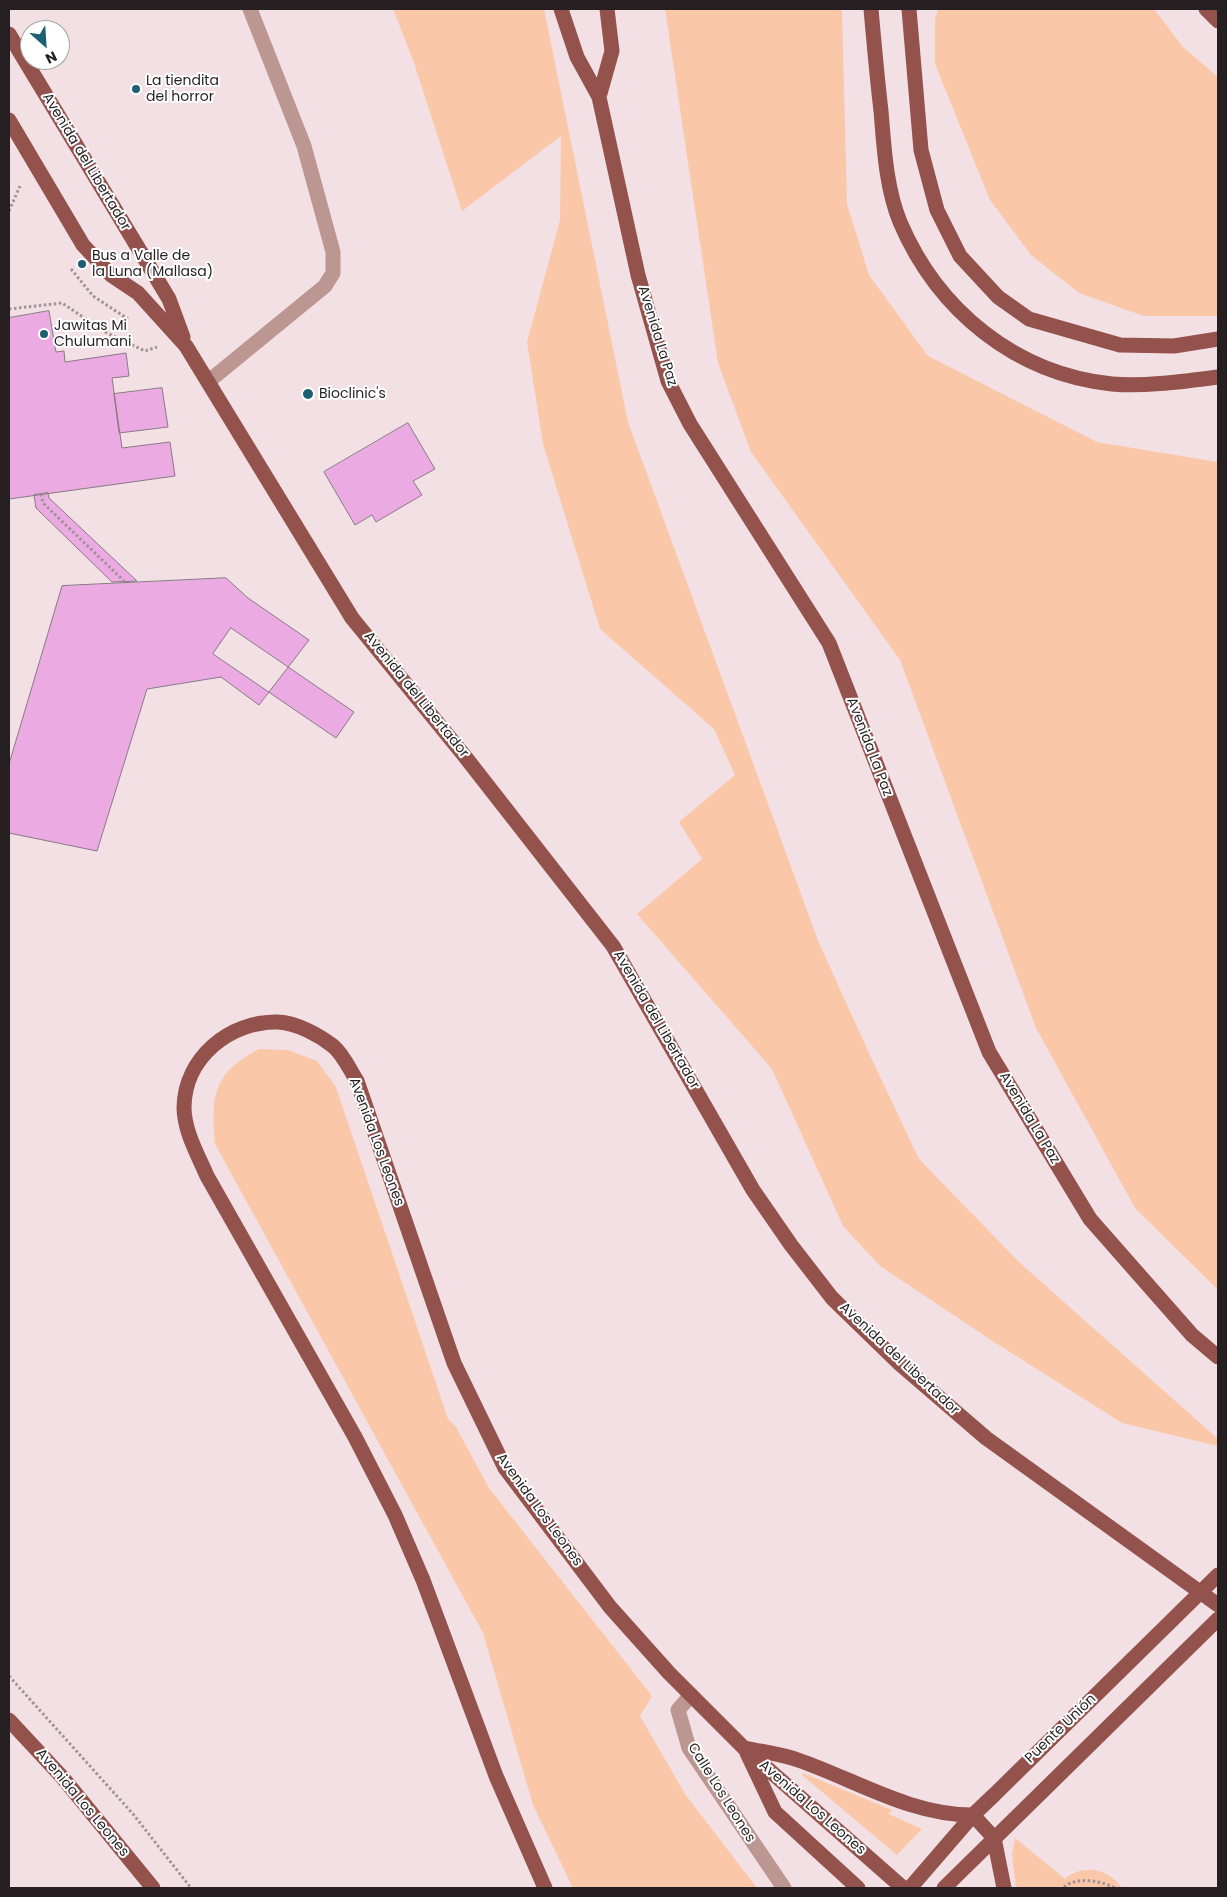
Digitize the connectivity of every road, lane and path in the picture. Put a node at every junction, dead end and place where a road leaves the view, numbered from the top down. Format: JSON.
{"nodes":[{"id":1,"x":250,"y":9,"type":"edge"},
{"id":2,"x":561,"y":9,"type":"edge"},
{"id":3,"x":607,"y":9,"type":"edge"},
{"id":4,"x":871,"y":9,"type":"edge"},
{"id":5,"x":910,"y":9,"type":"edge"},
{"id":6,"x":1206,"y":9,"type":"edge"},
{"id":7,"x":1218,"y":21,"type":"edge"},
{"id":8,"x":9,"y":34,"type":"edge"},
{"id":9,"x":599,"y":97,"type":"junction"},
{"id":10,"x":9,"y":120,"type":"edge"},
{"id":11,"x":20,"y":186,"type":"dead end"},
{"id":12,"x":9,"y":211,"type":"edge"},
{"id":13,"x":9,"y":310,"type":"edge"},
{"id":14,"x":1218,"y":339,"type":"edge"},
{"id":15,"x":186,"y":346,"type":"junction"},
{"id":16,"x":157,"y":348,"type":"dead end"},
{"id":17,"x":1218,"y":377,"type":"edge"},
{"id":18,"x":209,"y":381,"type":"junction"},
{"id":19,"x":41,"y":494,"type":"dead end"},
{"id":20,"x":124,"y":581,"type":"dead end"},
{"id":21,"x":1218,"y":1357,"type":"edge"},
{"id":22,"x":1218,"y":1575,"type":"edge"},
{"id":23,"x":1218,"y":1605,"type":"edge"},
{"id":24,"x":1218,"y":1620,"type":"edge"},
{"id":25,"x":9,"y":1676,"type":"edge"},
{"id":26,"x":691,"y":1695,"type":"junction"},
{"id":27,"x":9,"y":1720,"type":"edge"},
{"id":28,"x":744,"y":1748,"type":"junction"},
{"id":29,"x":973,"y":1816,"type":"junction"},
{"id":30,"x":994,"y":1838,"type":"junction"},
{"id":31,"x":899,"y":1885,"type":"edge"},
{"id":32,"x":1064,"y":1887,"type":"dead end"},
{"id":33,"x":153,"y":1888,"type":"edge"},
{"id":34,"x":190,"y":1888,"type":"edge"},
{"id":35,"x":545,"y":1888,"type":"edge"},
{"id":36,"x":784,"y":1888,"type":"edge"},
{"id":37,"x":858,"y":1888,"type":"edge"},
{"id":38,"x":910,"y":1888,"type":"edge"},
{"id":39,"x":944,"y":1888,"type":"edge"},
{"id":40,"x":1004,"y":1888,"type":"edge"},
{"id":41,"x":1115,"y":1888,"type":"edge"}],
"edges":[{"from":1,"to":18,"type":"street"},
{"from":2,"to":9,"type":"main road","name":"Avenida La Paz"},
{"from":3,"to":9,"type":"main road","name":"Avenida La Paz"},
{"from":4,"to":17,"type":"main road"},
{"from":5,"to":14,"type":"main road"},
{"from":6,"to":7,"type":"main road"},
{"from":8,"to":15,"type":"main road","name":"Avenida del Libertador"},
{"from":9,"to":21,"type":"main road","name":"Avenida La Paz"},
{"from":10,"to":15,"type":"main road","name":"Avenida del Libertador"},
{"from":11,"to":12,"type":"path"},
{"from":13,"to":16,"type":"path"},
{"from":15,"to":18,"type":"main road","name":"Avenida del Libertador"},
{"from":18,"to":23,"type":"main road","name":"Avenida del Libertador"},
{"from":19,"to":20,"type":"path"},
{"from":22,"to":29,"type":"main road","name":"Puente Unión","bridge":true},
{"from":24,"to":30,"type":"main road"},
{"from":25,"to":34,"type":"path"},
{"from":26,"to":28,"type":"main road","name":"Avenida Los Leones"},
{"from":26,"to":35,"type":"main road","name":"Avenida Los Leones"},
{"from":26,"to":36,"type":"street","name":"Calle Los Leones"},
{"from":27,"to":33,"type":"main road","name":"Avenida Los Leones"},
{"from":28,"to":29,"type":"main road"},
{"from":28,"to":31,"type":"main road","name":"Avenida Los Leones"},
{"from":28,"to":37,"type":"main road"},
{"from":29,"to":30,"type":"main road"},
{"from":29,"to":38,"type":"main road","name":"Puente Unión"},
{"from":30,"to":39,"type":"main road"},
{"from":30,"to":40,"type":"main road"},
{"from":32,"to":41,"type":"path"}]}
